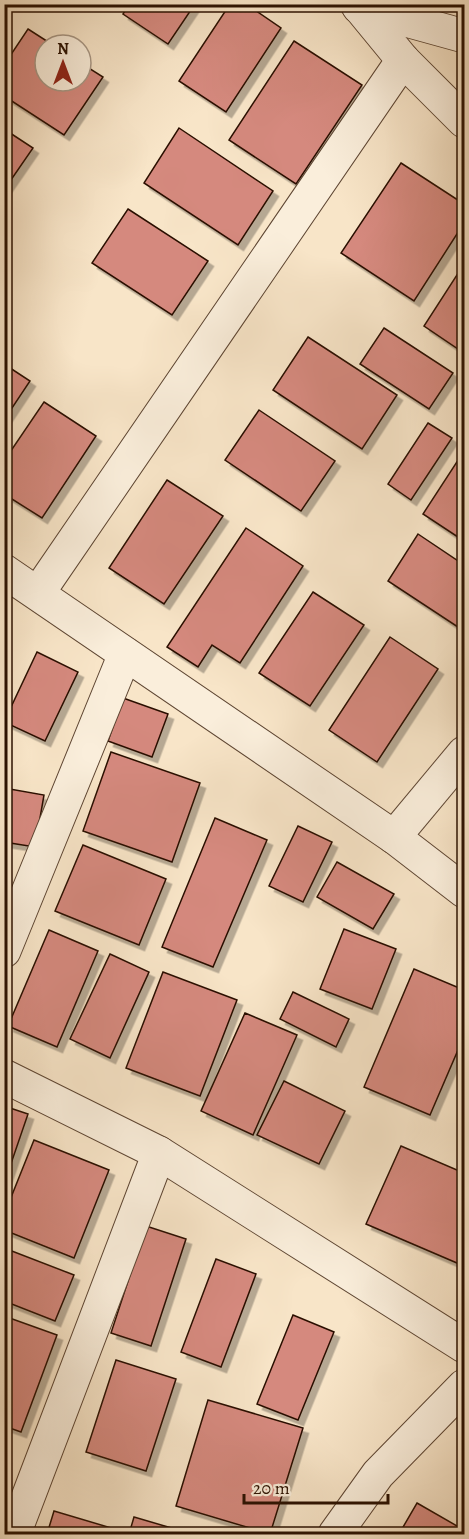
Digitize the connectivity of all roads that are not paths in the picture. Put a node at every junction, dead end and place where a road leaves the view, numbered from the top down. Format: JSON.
{"nodes":[{"id":1,"x":358,"y":6,"type":"edge"},
{"id":2,"x":465,"y":36,"type":"edge"},
{"id":3,"x":403,"y":60,"type":"junction"},
{"id":4,"x":465,"y":122,"type":"edge"},
{"id":5,"x":4,"y":571,"type":"edge"},
{"id":6,"x":38,"y":593,"type":"junction"},
{"id":7,"x":125,"y":654,"type":"junction"},
{"id":8,"x":465,"y":753,"type":"edge"},
{"id":9,"x":394,"y":837,"type":"junction"},
{"id":10,"x":465,"y":891,"type":"edge"},
{"id":11,"x":4,"y":951,"type":"edge"},
{"id":12,"x":4,"y":1076,"type":"edge"},
{"id":13,"x":159,"y":1153,"type":"junction"},
{"id":14,"x":465,"y":1346,"type":"edge"},
{"id":15,"x":465,"y":1386,"type":"edge"},
{"id":16,"x":14,"y":1534,"type":"edge"},
{"id":17,"x":335,"y":1534,"type":"edge"}],
"edges":[{"from":1,"to":2,"type":"street"},
{"from":1,"to":3,"type":"street"},
{"from":3,"to":4,"type":"street"},
{"from":3,"to":6,"type":"street"},
{"from":5,"to":6,"type":"street"},
{"from":6,"to":7,"type":"street"},
{"from":7,"to":9,"type":"street"},
{"from":7,"to":11,"type":"street"},
{"from":8,"to":9,"type":"street"},
{"from":9,"to":10,"type":"street"},
{"from":12,"to":13,"type":"street"},
{"from":13,"to":14,"type":"street"},
{"from":13,"to":16,"type":"street"},
{"from":15,"to":17,"type":"street"}]}
